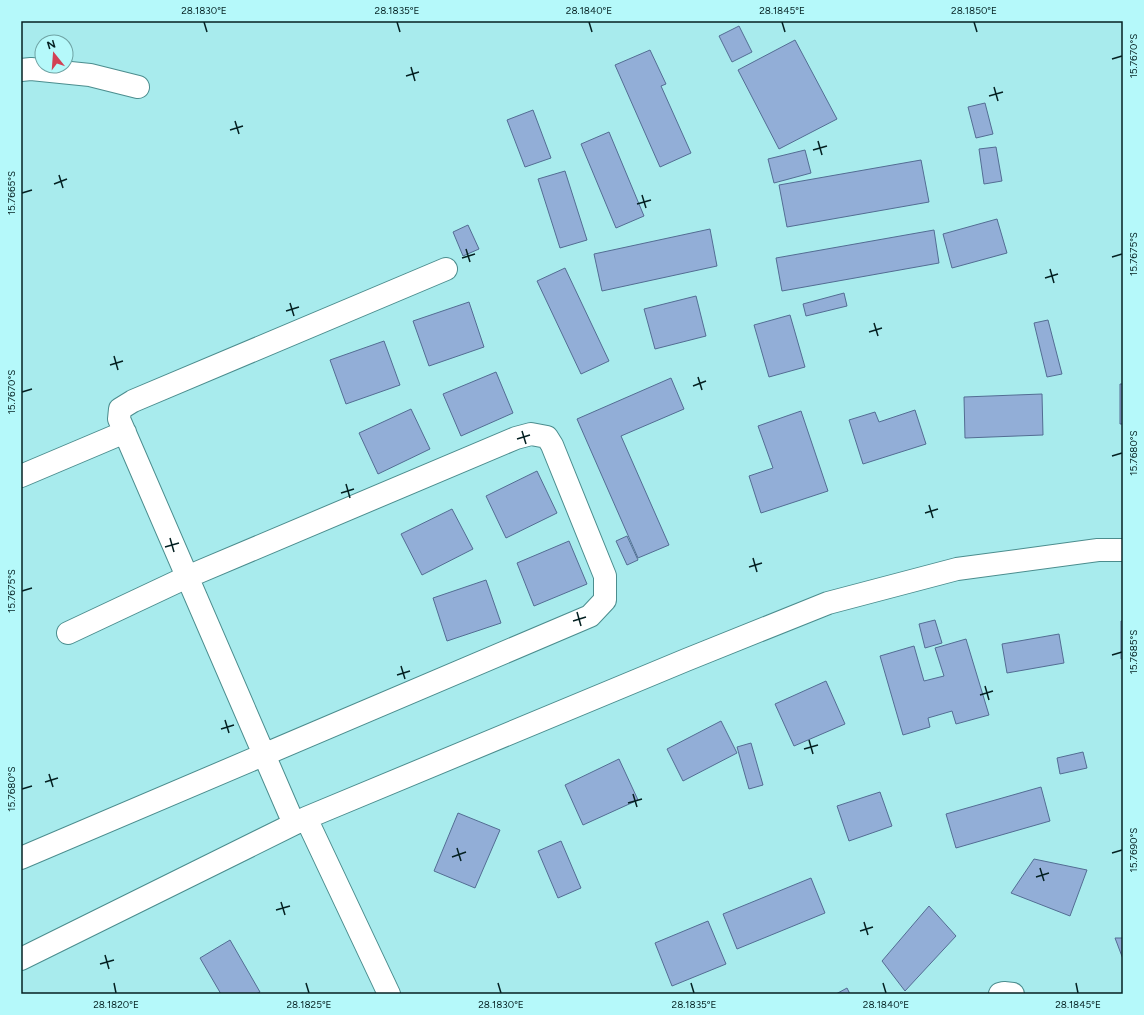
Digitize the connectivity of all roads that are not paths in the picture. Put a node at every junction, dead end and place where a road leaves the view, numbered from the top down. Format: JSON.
{"nodes":[{"id":1,"x":21,"y":70,"type":"edge"},
{"id":2,"x":138,"y":87,"type":"dead end"},
{"id":3,"x":446,"y":269,"type":"dead end"},
{"id":4,"x":125,"y":432,"type":"junction"},
{"id":5,"x":21,"y":476,"type":"edge"},
{"id":6,"x":1123,"y":550,"type":"edge"},
{"id":7,"x":187,"y":577,"type":"junction"},
{"id":8,"x":68,"y":633,"type":"dead end"},
{"id":9,"x":264,"y":754,"type":"junction"},
{"id":10,"x":300,"y":821,"type":"junction"},
{"id":11,"x":21,"y":858,"type":"edge"},
{"id":12,"x":21,"y":959,"type":"edge"},
{"id":13,"x":389,"y":994,"type":"edge"},
{"id":14,"x":1000,"y":994,"type":"edge"},
{"id":15,"x":1013,"y":994,"type":"edge"}],
"edges":[{"from":1,"to":2,"type":"street"},
{"from":3,"to":4,"type":"street"},
{"from":4,"to":5,"type":"street"},
{"from":4,"to":7,"type":"street"},
{"from":6,"to":10,"type":"street"},
{"from":7,"to":8,"type":"street"},
{"from":7,"to":9,"type":"street"},
{"from":7,"to":9,"type":"street"},
{"from":9,"to":10,"type":"street"},
{"from":9,"to":11,"type":"street"},
{"from":10,"to":12,"type":"street"},
{"from":10,"to":13,"type":"street"},
{"from":14,"to":15,"type":"street"}]}
